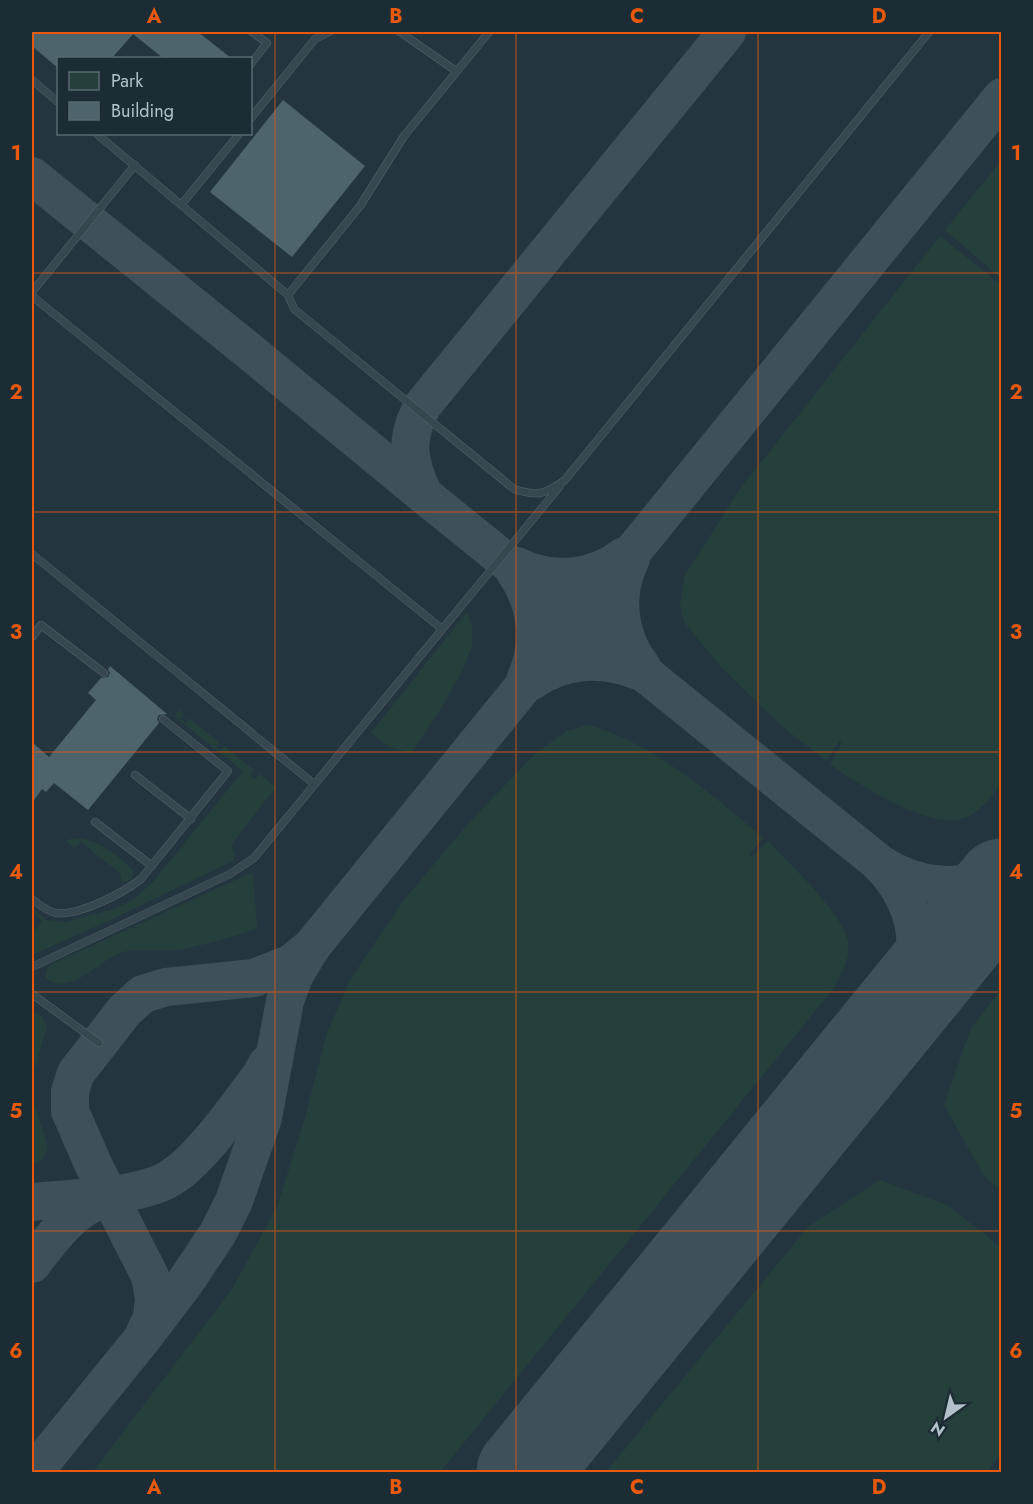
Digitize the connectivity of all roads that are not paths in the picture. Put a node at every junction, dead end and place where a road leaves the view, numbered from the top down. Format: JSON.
{"nodes":[{"id":1,"x":252,"y":32,"type":"edge"},
{"id":2,"x":329,"y":32,"type":"edge"},
{"id":3,"x":400,"y":32,"type":"edge"},
{"id":4,"x":489,"y":32,"type":"edge"},
{"id":5,"x":928,"y":32,"type":"edge"},
{"id":6,"x":252,"y":63,"type":"edge"},
{"id":7,"x":456,"y":71,"type":"junction"},
{"id":8,"x":32,"y":80,"type":"edge"},
{"id":9,"x":57,"y":101,"type":"edge"},
{"id":10,"x":252,"y":117,"type":"edge"},
{"id":11,"x":98,"y":135,"type":"edge"},
{"id":12,"x":238,"y":135,"type":"edge"},
{"id":13,"x":135,"y":165,"type":"junction"},
{"id":14,"x":181,"y":205,"type":"junction"},
{"id":15,"x":32,"y":294,"type":"edge"},
{"id":16,"x":288,"y":295,"type":"junction"},
{"id":17,"x":565,"y":480,"type":"junction"},
{"id":18,"x":32,"y":554,"type":"edge"},
{"id":19,"x":442,"y":629,"type":"junction"},
{"id":20,"x":32,"y":637,"type":"edge"},
{"id":21,"x":104,"y":673,"type":"dead end"},
{"id":22,"x":163,"y":719,"type":"dead end"},
{"id":23,"x":135,"y":775,"type":"dead end"},
{"id":24,"x":314,"y":784,"type":"junction"},
{"id":25,"x":190,"y":819,"type":"junction"},
{"id":26,"x":95,"y":822,"type":"dead end"},
{"id":27,"x":152,"y":866,"type":"junction"},
{"id":28,"x":32,"y":898,"type":"edge"},
{"id":29,"x":32,"y":966,"type":"edge"},
{"id":30,"x":32,"y":994,"type":"edge"},
{"id":31,"x":99,"y":1043,"type":"dead end"}],
"edges":[{"from":1,"to":6,"type":"lane"},
{"from":2,"to":10,"type":"lane"},
{"from":3,"to":7,"type":"lane"},
{"from":4,"to":7,"type":"lane"},
{"from":5,"to":17,"type":"lane"},
{"from":7,"to":16,"type":"lane"},
{"from":8,"to":9,"type":"lane"},
{"from":11,"to":13,"type":"lane"},
{"from":12,"to":14,"type":"lane"},
{"from":13,"to":14,"type":"lane"},
{"from":13,"to":15,"type":"lane"},
{"from":14,"to":16,"type":"lane"},
{"from":15,"to":19,"type":"lane"},
{"from":16,"to":17,"type":"lane"},
{"from":17,"to":19,"type":"lane"},
{"from":18,"to":24,"type":"lane"},
{"from":19,"to":24,"type":"lane"},
{"from":20,"to":21,"type":"lane"},
{"from":22,"to":25,"type":"lane"},
{"from":23,"to":25,"type":"lane"},
{"from":24,"to":29,"type":"lane"},
{"from":25,"to":27,"type":"lane"},
{"from":26,"to":27,"type":"lane"},
{"from":27,"to":28,"type":"lane"},
{"from":30,"to":31,"type":"lane"}]}
